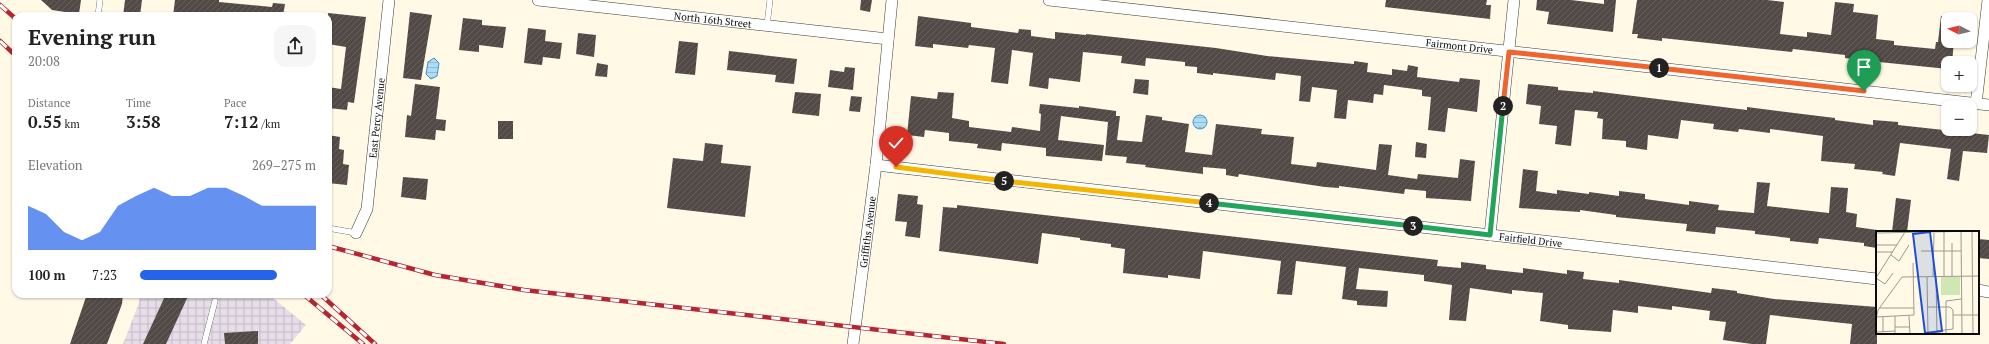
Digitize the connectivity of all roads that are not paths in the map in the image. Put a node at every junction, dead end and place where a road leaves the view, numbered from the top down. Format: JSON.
{"nodes":[{"id":1,"x":100,"y":0,"type":"edge"},
{"id":2,"x":389,"y":0,"type":"edge"},
{"id":3,"x":538,"y":0,"type":"edge"},
{"id":4,"x":770,"y":0,"type":"edge"},
{"id":5,"x":892,"y":0,"type":"edge"},
{"id":6,"x":1050,"y":0,"type":"edge"},
{"id":7,"x":1514,"y":0,"type":"edge"},
{"id":8,"x":1988,"y":0,"type":"edge"},
{"id":9,"x":98,"y":12,"type":"edge"},
{"id":10,"x":767,"y":25,"type":"junction"},
{"id":11,"x":888,"y":39,"type":"junction"},
{"id":12,"x":1509,"y":52,"type":"junction"},
{"id":13,"x":1941,"y":100,"type":"edge"},
{"id":14,"x":1976,"y":100,"type":"edge"},
{"id":15,"x":1977,"y":104,"type":"edge"},
{"id":16,"x":1989,"y":105,"type":"edge"},
{"id":17,"x":876,"y":165,"type":"junction"},
{"id":18,"x":332,"y":229,"type":"edge"},
{"id":19,"x":356,"y":233,"type":"joint"},
{"id":20,"x":1490,"y":235,"type":"junction"},
{"id":21,"x":1876,"y":278,"type":"edge"},
{"id":22,"x":1979,"y":290,"type":"edge"},
{"id":23,"x":1989,"y":292,"type":"edge"},
{"id":24,"x":215,"y":302,"type":"dead end"},
{"id":25,"x":204,"y":344,"type":"edge"},
{"id":26,"x":853,"y":344,"type":"edge"}],
"edges":[{"from":1,"to":9,"type":"lane"},
{"from":2,"to":19,"type":"street","name":"East Percy Avenue"},
{"from":3,"to":10,"type":"street","name":"North 16th Street"},
{"from":4,"to":10,"type":"lane"},
{"from":5,"to":11,"type":"street","name":"Griffiths Avenue"},
{"from":6,"to":12,"type":"street","name":"Fairmont Drive"},
{"from":7,"to":12,"type":"street"},
{"from":8,"to":14,"type":"street"},
{"from":10,"to":11,"type":"street","name":"North 16th Street"},
{"from":11,"to":17,"type":"street","name":"Griffiths Avenue"},
{"from":12,"to":13,"type":"street","name":"Fairmont Drive"},
{"from":12,"to":20,"type":"street"},
{"from":15,"to":16,"type":"street","name":"Fairmont Drive"},
{"from":17,"to":20,"type":"street","name":"Fairfield Drive"},
{"from":17,"to":26,"type":"street","name":"Griffiths Avenue"},
{"from":18,"to":19,"type":"lane"},
{"from":20,"to":21,"type":"street","name":"Fairfield Drive"},
{"from":22,"to":23,"type":"street"},
{"from":24,"to":25,"type":"lane"}]}
